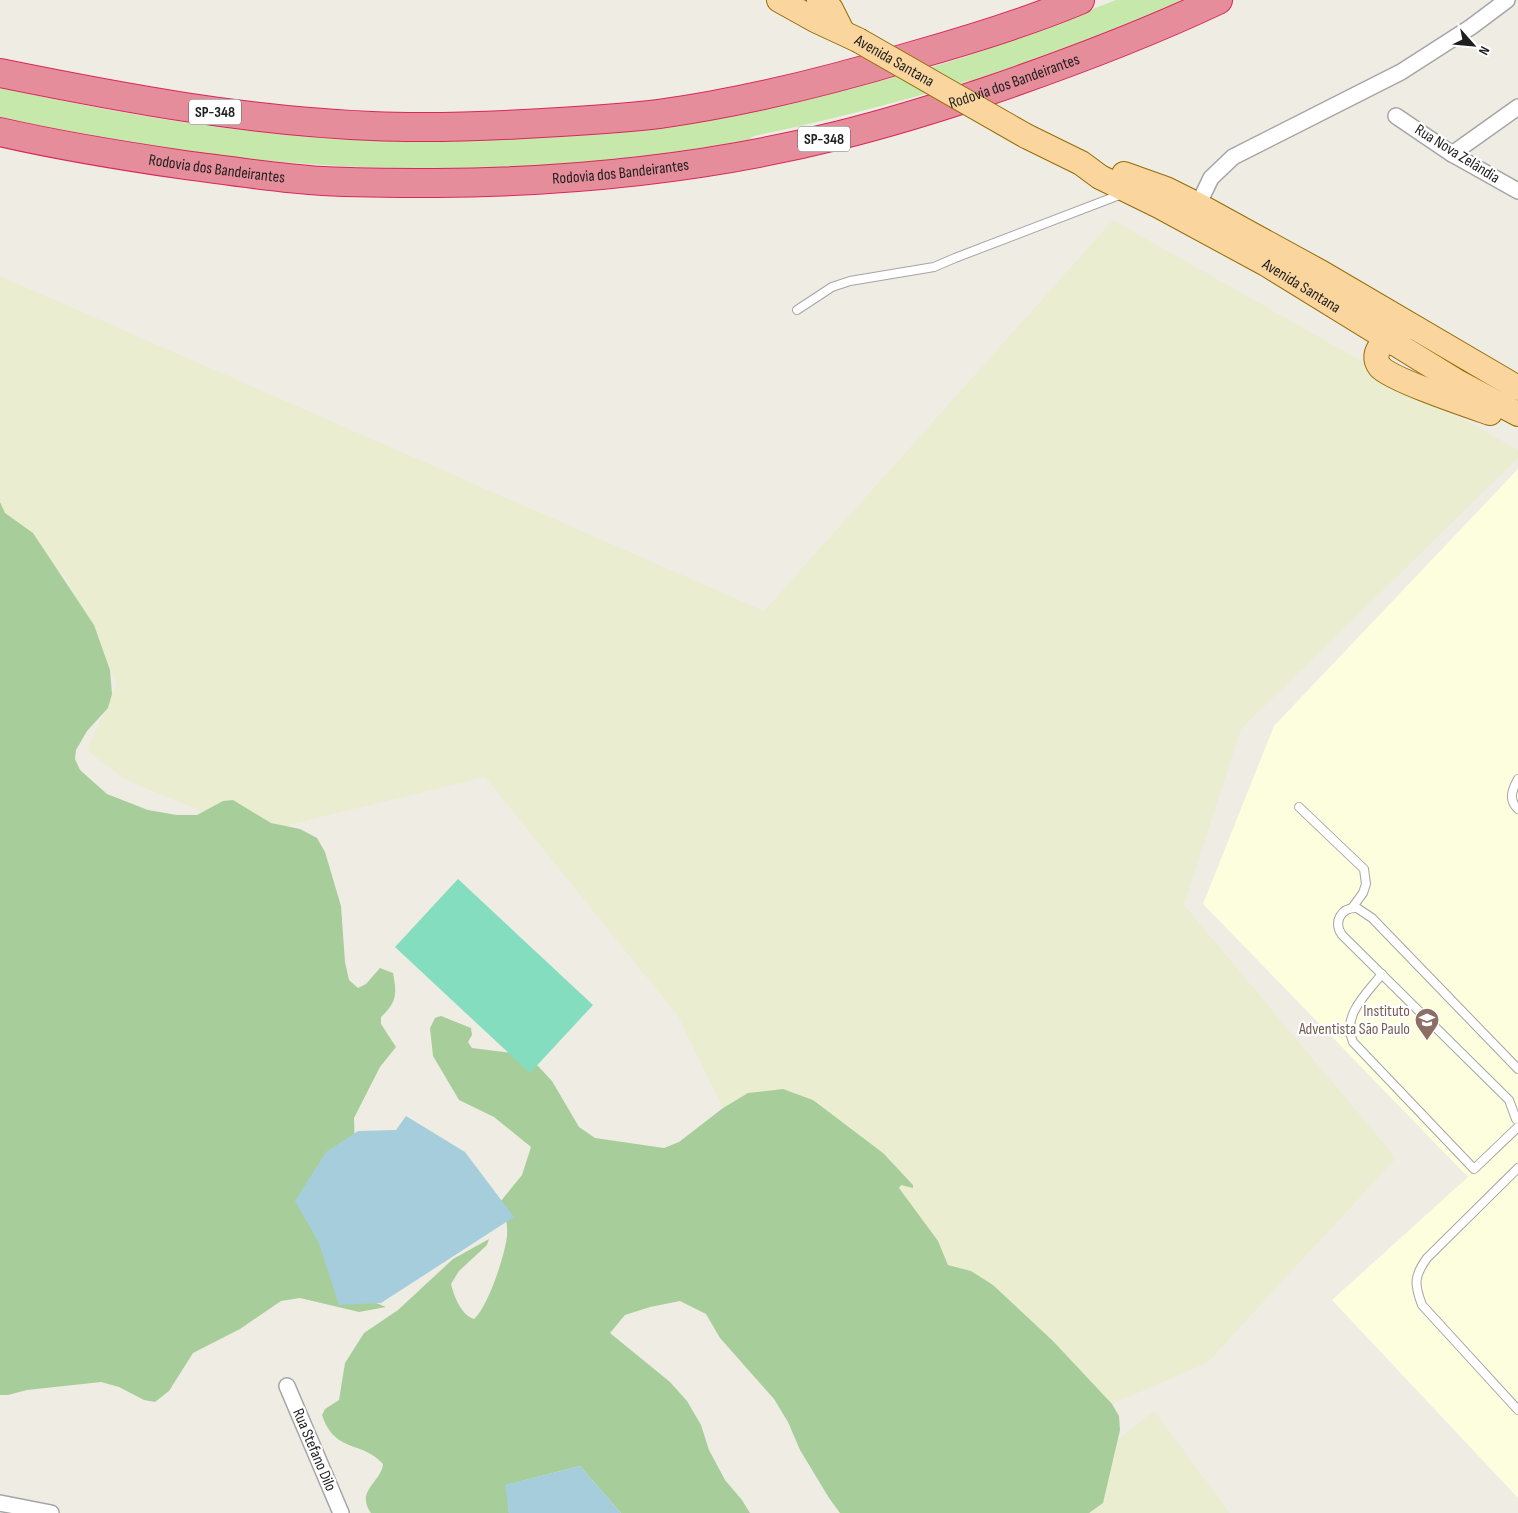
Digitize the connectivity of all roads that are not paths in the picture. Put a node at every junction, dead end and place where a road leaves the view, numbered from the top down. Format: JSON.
{"nodes":[{"id":1,"x":779,"y":0,"type":"edge"},
{"id":2,"x":819,"y":0,"type":"edge"},
{"id":3,"x":1080,"y":0,"type":"edge"},
{"id":4,"x":1218,"y":0,"type":"edge"},
{"id":5,"x":1506,"y":0,"type":"edge"},
{"id":6,"x":850,"y":35,"type":"junction"},
{"id":7,"x":0,"y":73,"type":"edge"},
{"id":8,"x":1518,"y":106,"type":"edge"},
{"id":9,"x":1396,"y":116,"type":"dead end"},
{"id":10,"x":0,"y":132,"type":"edge"},
{"id":11,"x":1452,"y":154,"type":"junction"},
{"id":12,"x":1081,"y":163,"type":"junction"},
{"id":13,"x":1518,"y":191,"type":"edge"},
{"id":14,"x":1129,"y":192,"type":"junction"},
{"id":15,"x":1198,"y":205,"type":"junction"},
{"id":16,"x":797,"y":310,"type":"dead end"},
{"id":17,"x":1419,"y":330,"type":"junction"},
{"id":18,"x":1387,"y":339,"type":"junction"},
{"id":19,"x":1518,"y":388,"type":"edge"},
{"id":20,"x":1518,"y":414,"type":"edge"},
{"id":21,"x":1518,"y":423,"type":"edge"},
{"id":22,"x":1518,"y":779,"type":"edge"},
{"id":23,"x":1299,"y":808,"type":"dead end"},
{"id":24,"x":1518,"y":809,"type":"edge"},
{"id":25,"x":1352,"y":908,"type":"junction"},
{"id":26,"x":1382,"y":974,"type":"junction"},
{"id":27,"x":1518,"y":1069,"type":"edge"},
{"id":28,"x":1517,"y":1120,"type":"edge"},
{"id":29,"x":1518,"y":1168,"type":"edge"},
{"id":30,"x":287,"y":1386,"type":"dead end"},
{"id":31,"x":1518,"y":1410,"type":"edge"},
{"id":32,"x":0,"y":1503,"type":"edge"},
{"id":33,"x":51,"y":1513,"type":"edge"},
{"id":34,"x":341,"y":1513,"type":"edge"}],
"edges":[{"from":1,"to":6,"type":"main road","name":"Avenida Santana"},
{"from":2,"to":6,"type":"main road","name":"Avenida Santana"},
{"from":3,"to":7,"type":"highway","number":"SP-348"},
{"from":4,"to":10,"type":"highway","name":"Rodovia dos Bandeirantes","number":"SP-348"},
{"from":5,"to":15,"type":"street"},
{"from":6,"to":12,"type":"main road","name":"Avenida Santana","bridge":true},
{"from":8,"to":11,"type":"street"},
{"from":9,"to":11,"type":"street","name":"Rua Nova Zelândia"},
{"from":11,"to":13,"type":"street","name":"Rua Nova Zelândia"},
{"from":12,"to":14,"type":"main road","name":"Avenida Santana"},
{"from":12,"to":15,"type":"main road","name":"Avenida Santana"},
{"from":14,"to":16,"type":"lane"},
{"from":14,"to":18,"type":"main road","name":"Avenida Santana"},
{"from":15,"to":17,"type":"main road","name":"Avenida Santana"},
{"from":17,"to":18,"type":"main road"},
{"from":17,"to":19,"type":"main road","name":"Avenida Santana"},
{"from":18,"to":20,"type":"main road","name":"Avenida Santana"},
{"from":18,"to":21,"type":"main road"},
{"from":22,"to":24,"type":"lane"},
{"from":23,"to":25,"type":"lane"},
{"from":25,"to":26,"type":"lane"},
{"from":25,"to":27,"type":"lane"},
{"from":26,"to":28,"type":"lane"},
{"from":26,"to":28,"type":"lane"},
{"from":29,"to":31,"type":"lane"},
{"from":30,"to":34,"type":"street","name":"Rua Stefano Dilo"},
{"from":32,"to":33,"type":"street"}]}
